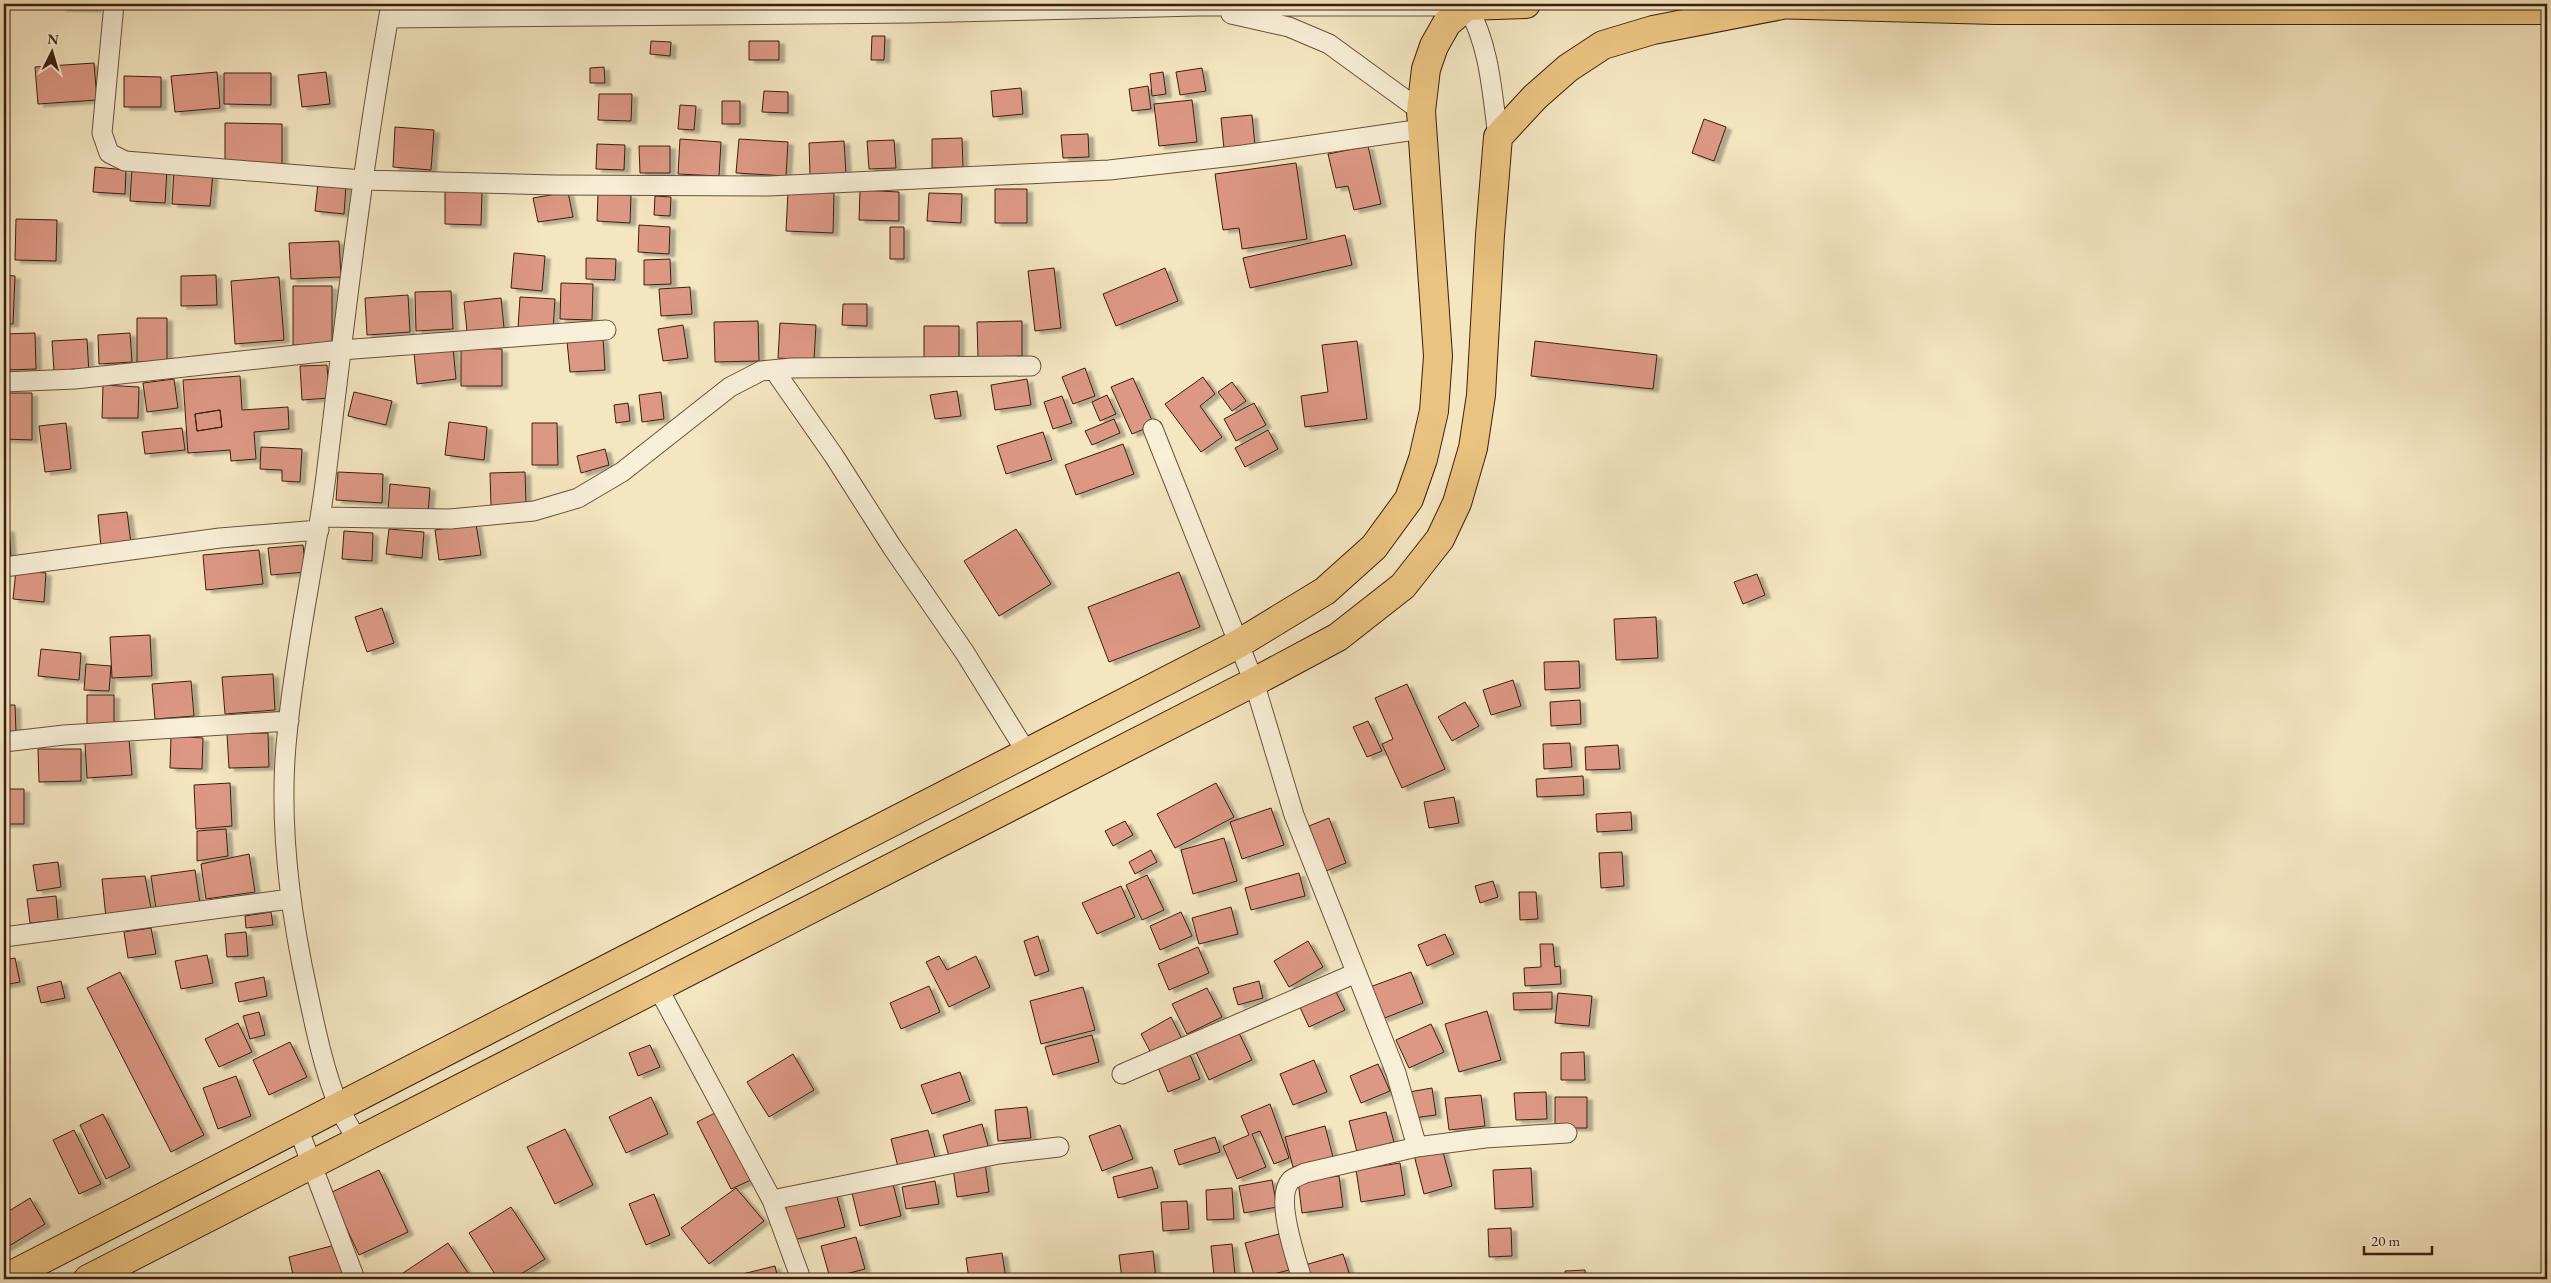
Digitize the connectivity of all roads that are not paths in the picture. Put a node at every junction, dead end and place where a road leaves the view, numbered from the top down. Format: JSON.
{"nodes":[{"id":1,"x":114,"y":4,"type":"edge"},
{"id":2,"x":1526,"y":4,"type":"edge"},
{"id":3,"x":1767,"y":4,"type":"edge"},
{"id":4,"x":1787,"y":4,"type":"edge"},
{"id":5,"x":1198,"y":6,"type":"junction"},
{"id":6,"x":1467,"y":6,"type":"junction"},
{"id":7,"x":995,"y":7,"type":"edge"},
{"id":8,"x":2231,"y":7,"type":"edge"},
{"id":9,"x":2439,"y":7,"type":"edge"},
{"id":10,"x":714,"y":9,"type":"edge"},
{"id":11,"x":2547,"y":10,"type":"edge"},
{"id":12,"x":390,"y":11,"type":"edge"},
{"id":13,"x":1421,"y":120,"type":"junction"},
{"id":14,"x":1498,"y":137,"type":"junction"},
{"id":15,"x":363,"y":180,"type":"junction"},
{"id":16,"x":606,"y":330,"type":"dead end"},
{"id":17,"x":341,"y":350,"type":"junction"},
{"id":18,"x":1031,"y":366,"type":"dead end"},
{"id":19,"x":774,"y":370,"type":"junction"},
{"id":20,"x":4,"y":382,"type":"edge"},
{"id":21,"x":1153,"y":429,"type":"dead end"},
{"id":22,"x":320,"y":524,"type":"junction"},
{"id":23,"x":4,"y":567,"type":"edge"},
{"id":24,"x":1238,"y":644,"type":"junction"},
{"id":25,"x":1254,"y":682,"type":"junction"},
{"id":26,"x":289,"y":721,"type":"junction"},
{"id":27,"x":4,"y":742,"type":"edge"},
{"id":28,"x":1027,"y":753,"type":"junction"},
{"id":29,"x":290,"y":899,"type":"junction"},
{"id":30,"x":4,"y":937,"type":"edge"},
{"id":31,"x":1356,"y":972,"type":"junction"},
{"id":32,"x":658,"y":988,"type":"junction"},
{"id":33,"x":1122,"y":1074,"type":"dead end"},
{"id":34,"x":339,"y":1107,"type":"junction"},
{"id":35,"x":298,"y":1128,"type":"junction"},
{"id":36,"x":1567,"y":1133,"type":"dead end"},
{"id":37,"x":359,"y":1142,"type":"junction"},
{"id":38,"x":1059,"y":1147,"type":"dead end"},
{"id":39,"x":1417,"y":1147,"type":"junction"},
{"id":40,"x":313,"y":1165,"type":"junction"},
{"id":41,"x":772,"y":1200,"type":"junction"},
{"id":42,"x":4,"y":1279,"type":"edge"},
{"id":43,"x":88,"y":1279,"type":"edge"},
{"id":44,"x":355,"y":1279,"type":"edge"},
{"id":45,"x":801,"y":1279,"type":"edge"},
{"id":46,"x":1302,"y":1279,"type":"edge"}],
"edges":[{"from":1,"to":15,"type":"street"},
{"from":2,"to":6,"type":"main road"},
{"from":3,"to":4,"type":"main road"},
{"from":4,"to":8,"type":"main road"},
{"from":4,"to":14,"type":"main road"},
{"from":5,"to":6,"type":"street"},
{"from":5,"to":7,"type":"street"},
{"from":5,"to":13,"type":"street"},
{"from":6,"to":13,"type":"main road"},
{"from":6,"to":14,"type":"street"},
{"from":7,"to":10,"type":"street"},
{"from":8,"to":9,"type":"main road"},
{"from":9,"to":11,"type":"main road"},
{"from":10,"to":12,"type":"street"},
{"from":12,"to":15,"type":"street"},
{"from":13,"to":15,"type":"street"},
{"from":13,"to":24,"type":"main road"},
{"from":14,"to":25,"type":"main road"},
{"from":15,"to":17,"type":"street"},
{"from":16,"to":17,"type":"street"},
{"from":17,"to":20,"type":"street"},
{"from":17,"to":22,"type":"street"},
{"from":18,"to":19,"type":"street"},
{"from":19,"to":22,"type":"street"},
{"from":19,"to":28,"type":"street"},
{"from":21,"to":24,"type":"street"},
{"from":22,"to":23,"type":"street"},
{"from":22,"to":26,"type":"street"},
{"from":24,"to":25,"type":"street"},
{"from":24,"to":28,"type":"main road"},
{"from":25,"to":31,"type":"street"},
{"from":25,"to":32,"type":"main road"},
{"from":26,"to":27,"type":"street"},
{"from":26,"to":29,"type":"street"},
{"from":28,"to":34,"type":"main road"},
{"from":29,"to":30,"type":"street"},
{"from":29,"to":34,"type":"street"},
{"from":31,"to":33,"type":"street"},
{"from":31,"to":39,"type":"street"},
{"from":32,"to":37,"type":"main road"},
{"from":32,"to":41,"type":"street"},
{"from":34,"to":35,"type":"main road"},
{"from":34,"to":37,"type":"street"},
{"from":35,"to":40,"type":"street"},
{"from":35,"to":42,"type":"main road"},
{"from":36,"to":39,"type":"street"},
{"from":37,"to":40,"type":"main road"},
{"from":38,"to":41,"type":"street"},
{"from":39,"to":46,"type":"street"},
{"from":40,"to":43,"type":"main road"},
{"from":40,"to":44,"type":"street"},
{"from":41,"to":45,"type":"street"}]}
